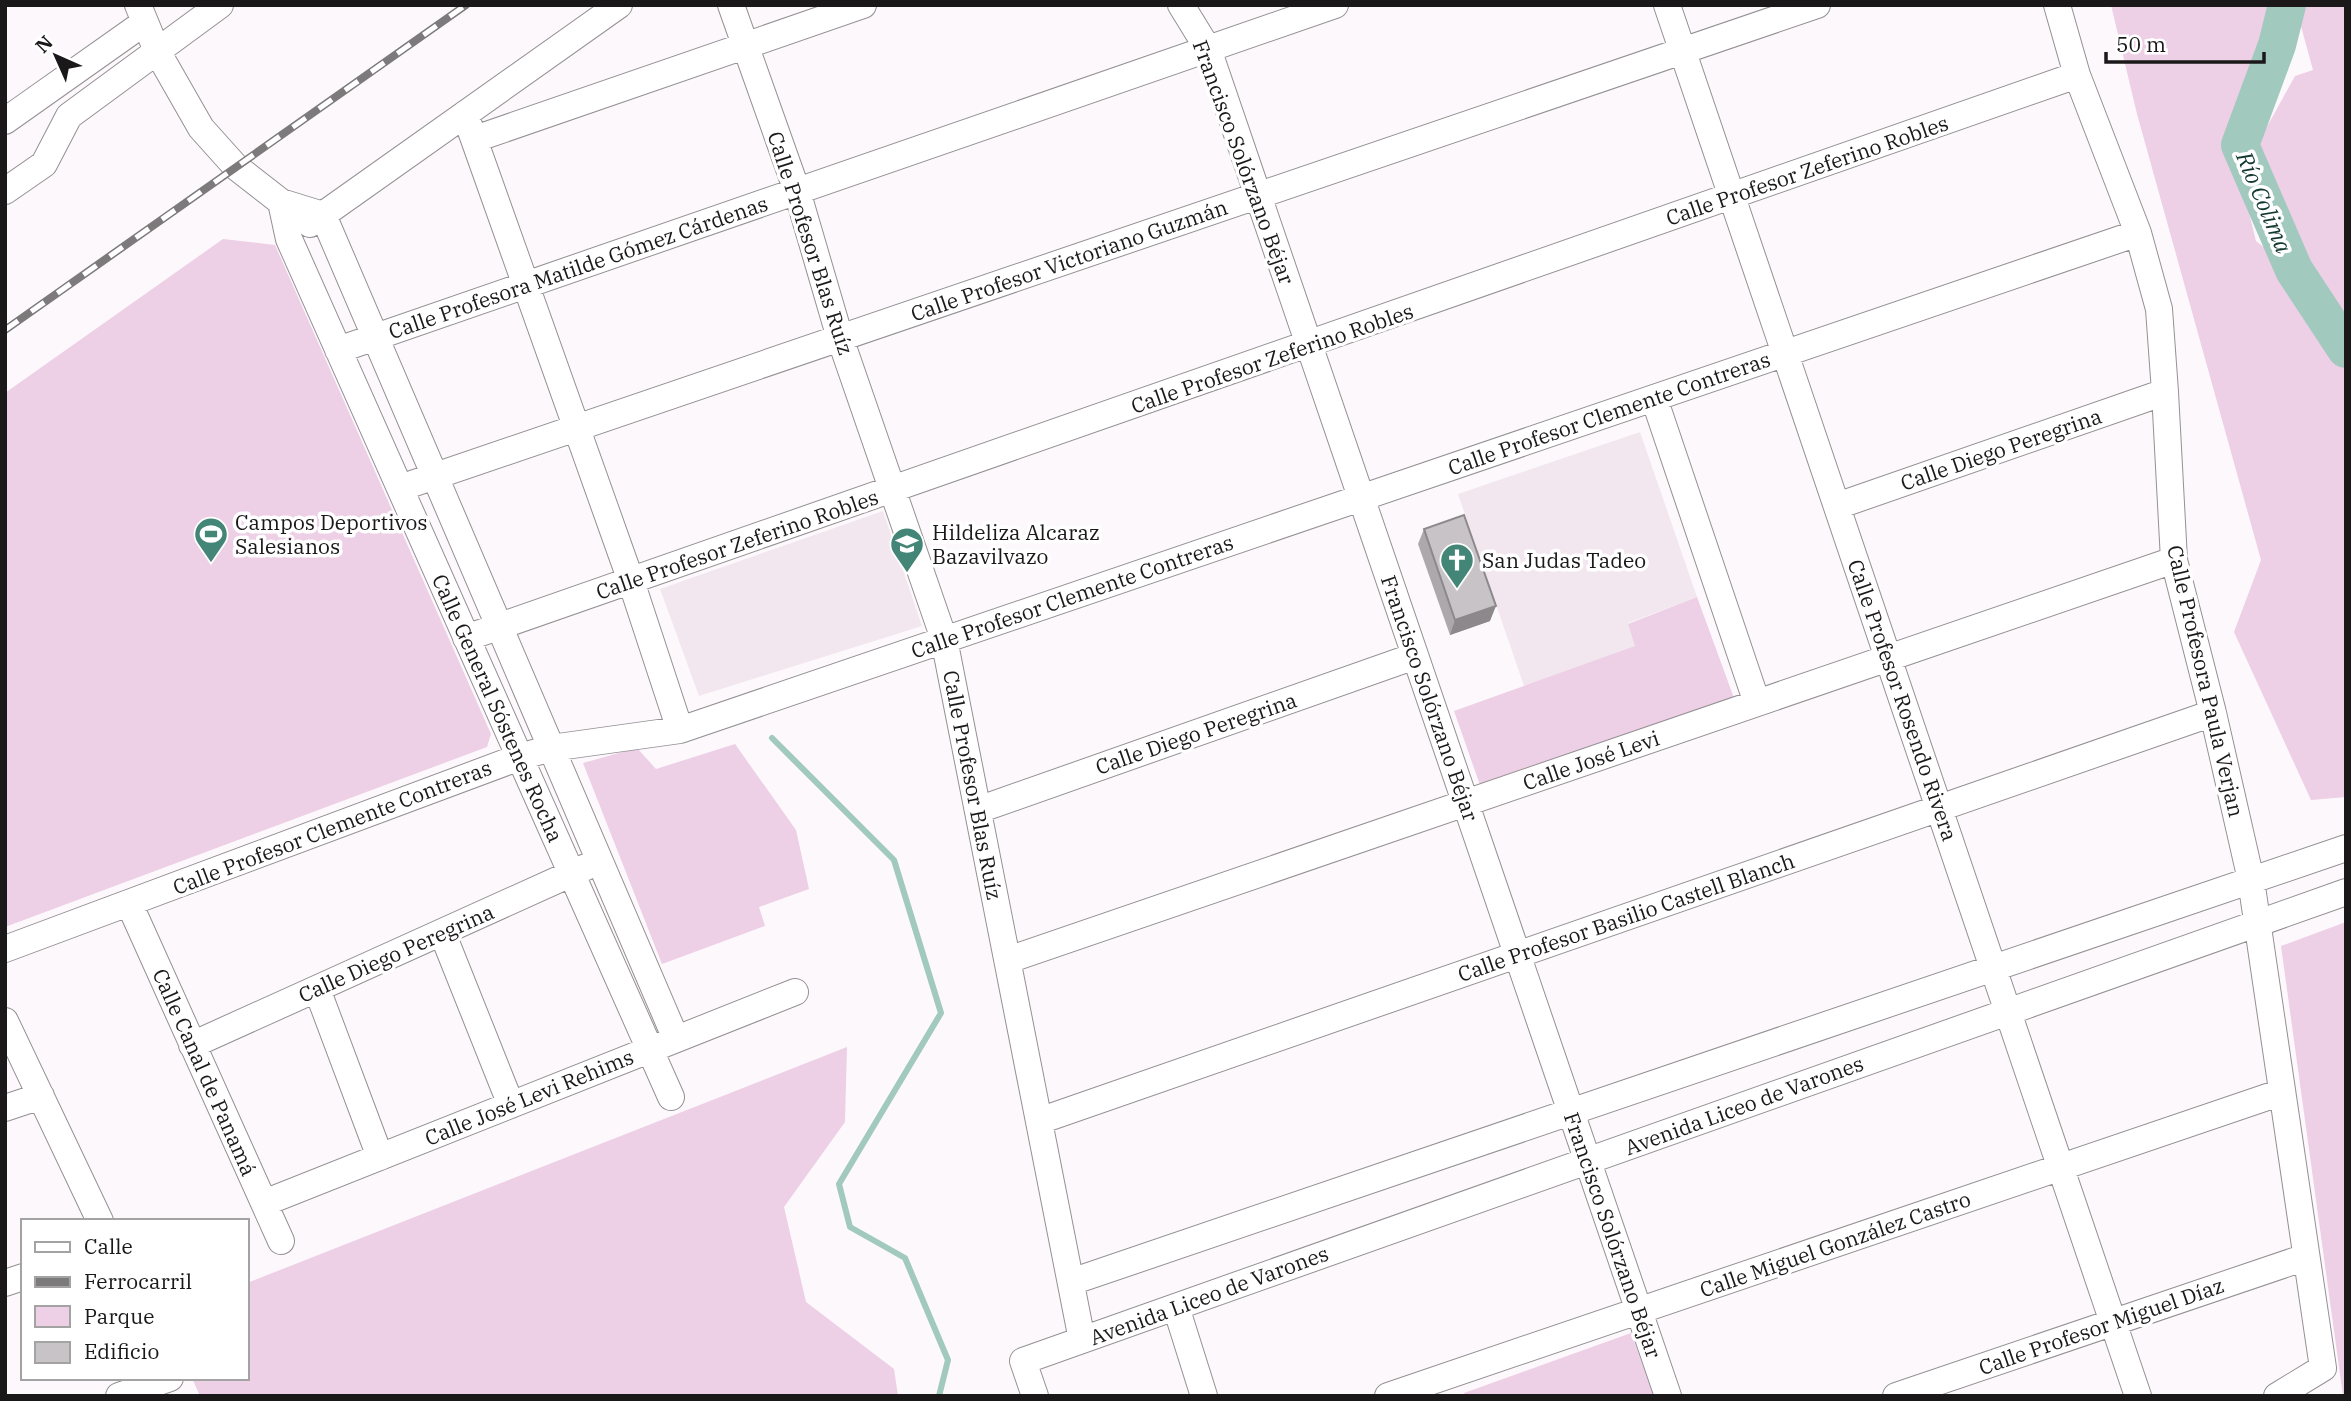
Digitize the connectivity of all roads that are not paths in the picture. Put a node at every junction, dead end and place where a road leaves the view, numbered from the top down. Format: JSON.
{"nodes":[{"id":1,"x":219,"y":5,"type":"edge"},
{"id":2,"x":619,"y":5,"type":"edge"},
{"id":3,"x":731,"y":5,"type":"edge"},
{"id":4,"x":863,"y":5,"type":"edge"},
{"id":5,"x":1181,"y":5,"type":"edge"},
{"id":6,"x":1335,"y":5,"type":"edge"},
{"id":7,"x":1667,"y":5,"type":"edge"},
{"id":8,"x":1817,"y":5,"type":"edge"},
{"id":9,"x":2057,"y":5,"type":"edge"},
{"id":10,"x":142,"y":13,"type":"edge"},
{"id":11,"x":746,"y":46,"type":"junction"},
{"id":12,"x":1208,"y":49,"type":"junction"},
{"id":13,"x":158,"y":51,"type":"junction"},
{"id":14,"x":1682,"y":51,"type":"junction"},
{"id":15,"x":2077,"y":75,"type":"junction"},
{"id":16,"x":466,"y":114,"type":"junction"},
{"id":17,"x":5,"y":121,"type":"edge"},
{"id":18,"x":475,"y":139,"type":"junction"},
{"id":19,"x":9,"y":178,"type":"edge"},
{"id":20,"x":797,"y":191,"type":"junction"},
{"id":21,"x":1258,"y":195,"type":"junction"},
{"id":22,"x":1732,"y":197,"type":"junction"},
{"id":23,"x":281,"y":202,"type":"junction"},
{"id":24,"x":323,"y":215,"type":"junction"},
{"id":25,"x":2138,"y":233,"type":"junction"},
{"id":26,"x":289,"y":239,"type":"junction"},
{"id":27,"x":527,"y":285,"type":"junction"},
{"id":28,"x":375,"y":337,"type":"junction"},
{"id":29,"x":840,"y":338,"type":"junction"},
{"id":30,"x":1309,"y":345,"type":"junction"},
{"id":31,"x":338,"y":350,"type":"junction"},
{"id":32,"x":1785,"y":353,"type":"junction"},
{"id":33,"x":2165,"y":392,"type":"junction"},
{"id":34,"x":1654,"y":398,"type":"junction"},
{"id":35,"x":577,"y":427,"type":"junction"},
{"id":36,"x":435,"y":476,"type":"junction"},
{"id":37,"x":400,"y":488,"type":"junction"},
{"id":38,"x":892,"y":490,"type":"junction"},
{"id":39,"x":1361,"y":498,"type":"junction"},
{"id":40,"x":1837,"y":506,"type":"junction"},
{"id":41,"x":2174,"y":560,"type":"junction"},
{"id":42,"x":631,"y":581,"type":"junction"},
{"id":43,"x":499,"y":627,"type":"junction"},
{"id":44,"x":467,"y":638,"type":"junction"},
{"id":45,"x":944,"y":639,"type":"junction"},
{"id":46,"x":1415,"y":656,"type":"junction"},
{"id":47,"x":1888,"y":658,"type":"junction"},
{"id":48,"x":1757,"y":703,"type":"junction"},
{"id":49,"x":2213,"y":713,"type":"junction"},
{"id":50,"x":680,"y":730,"type":"junction"},
{"id":51,"x":551,"y":748,"type":"junction"},
{"id":52,"x":520,"y":757,"type":"junction"},
{"id":53,"x":1466,"y":803,"type":"junction"},
{"id":54,"x":1939,"y":808,"type":"junction"},
{"id":55,"x":978,"y":810,"type":"junction"},
{"id":56,"x":2346,"y":848,"type":"edge"},
{"id":57,"x":600,"y":861,"type":"junction"},
{"id":58,"x":572,"y":873,"type":"junction"},
{"id":59,"x":2251,"y":880,"type":"junction"},
{"id":60,"x":2346,"y":892,"type":"edge"},
{"id":61,"x":129,"y":903,"type":"junction"},
{"id":62,"x":2256,"y":923,"type":"junction"},
{"id":63,"x":442,"y":932,"type":"junction"},
{"id":64,"x":5,"y":949,"type":"edge"},
{"id":65,"x":1517,"y":955,"type":"junction"},
{"id":66,"x":1007,"y":960,"type":"junction"},
{"id":67,"x":1993,"y":968,"type":"junction"},
{"id":68,"x":317,"y":989,"type":"junction"},
{"id":69,"x":795,"y":992,"type":"dead end"},
{"id":70,"x":2008,"y":1012,"type":"junction"},
{"id":71,"x":5,"y":1021,"type":"edge"},
{"id":72,"x":676,"y":1039,"type":"junction"},
{"id":73,"x":192,"y":1045,"type":"junction"},
{"id":74,"x":650,"y":1049,"type":"junction"},
{"id":75,"x":2282,"y":1092,"type":"junction"},
{"id":76,"x":41,"y":1096,"type":"junction"},
{"id":77,"x":671,"y":1097,"type":"dead end"},
{"id":78,"x":511,"y":1105,"type":"junction"},
{"id":79,"x":5,"y":1108,"type":"edge"},
{"id":80,"x":1571,"y":1112,"type":"junction"},
{"id":81,"x":1040,"y":1121,"type":"junction"},
{"id":82,"x":380,"y":1157,"type":"junction"},
{"id":83,"x":1588,"y":1161,"type":"junction"},
{"id":84,"x":2061,"y":1167,"type":"junction"},
{"id":85,"x":264,"y":1203,"type":"junction"},
{"id":86,"x":99,"y":1219,"type":"edge"},
{"id":87,"x":281,"y":1241,"type":"dead end"},
{"id":88,"x":2306,"y":1257,"type":"junction"},
{"id":89,"x":1071,"y":1282,"type":"junction"},
{"id":90,"x":1176,"y":1307,"type":"junction"},
{"id":91,"x":1639,"y":1311,"type":"junction"},
{"id":92,"x":2113,"y":1322,"type":"junction"},
{"id":93,"x":1082,"y":1340,"type":"junction"},
{"id":94,"x":166,"y":1380,"type":"edge"},
{"id":95,"x":173,"y":1380,"type":"edge"},
{"id":96,"x":1442,"y":1387,"type":"edge"},
{"id":97,"x":119,"y":1396,"type":"edge"},
{"id":98,"x":183,"y":1396,"type":"edge"},
{"id":99,"x":1035,"y":1396,"type":"edge"},
{"id":100,"x":1205,"y":1396,"type":"edge"},
{"id":101,"x":1388,"y":1396,"type":"edge"},
{"id":102,"x":1668,"y":1396,"type":"edge"},
{"id":103,"x":1896,"y":1396,"type":"edge"},
{"id":104,"x":2138,"y":1396,"type":"edge"},
{"id":105,"x":2277,"y":1396,"type":"edge"}],
"edges":[{"from":1,"to":13,"type":"street"},
{"from":2,"to":16,"type":"street"},
{"from":3,"to":11,"type":"street","name":"Calle Profesor Blas Ruíz"},
{"from":4,"to":11,"type":"street"},
{"from":5,"to":12,"type":"street","name":"Francisco Solórzano Béjar"},
{"from":6,"to":12,"type":"street","name":"Calle Profesora Matilde Gómez Cárdenas"},
{"from":7,"to":14,"type":"street","name":"Calle Profesor Rosendo Rivera"},
{"from":8,"to":14,"type":"street","name":"Calle Profesor Victoriano Guzmán"},
{"from":9,"to":15,"type":"street","name":"Calle Profesora Paula Verjan"},
{"from":10,"to":13,"type":"street"},
{"from":10,"to":17,"type":"street"},
{"from":11,"to":18,"type":"street"},
{"from":11,"to":20,"type":"street","name":"Calle Profesor Blas Ruíz"},
{"from":12,"to":20,"type":"street","name":"Calle Profesora Matilde Gómez Cárdenas"},
{"from":12,"to":21,"type":"street","name":"Francisco Solórzano Béjar"},
{"from":13,"to":19,"type":"street"},
{"from":13,"to":23,"type":"street"},
{"from":14,"to":21,"type":"street","name":"Calle Profesor Victoriano Guzmán"},
{"from":14,"to":22,"type":"street","name":"Calle Profesor Rosendo Rivera"},
{"from":15,"to":22,"type":"street","name":"Calle Profesor Zeferino Robles"},
{"from":15,"to":25,"type":"street","name":"Calle Profesora Paula Verjan"},
{"from":16,"to":18,"type":"street"},
{"from":16,"to":24,"type":"street"},
{"from":18,"to":27,"type":"street"},
{"from":20,"to":27,"type":"street","name":"Calle Profesora Matilde Gómez Cárdenas"},
{"from":20,"to":29,"type":"street","name":"Calle Profesor Blas Ruíz"},
{"from":21,"to":29,"type":"street","name":"Calle Profesor Victoriano Guzmán"},
{"from":21,"to":30,"type":"street","name":"Francisco Solórzano Béjar"},
{"from":22,"to":30,"type":"street","name":"Calle Profesor Zeferino Robles"},
{"from":22,"to":32,"type":"street","name":"Calle Profesor Rosendo Rivera"},
{"from":23,"to":24,"type":"street"},
{"from":23,"to":26,"type":"street","name":"Calle General Sóstenes Rocha"},
{"from":24,"to":26,"type":"street"},
{"from":24,"to":28,"type":"street","name":"Calle General Sóstenes Rocha"},
{"from":25,"to":32,"type":"street","name":"Calle Profesor Clemente Contreras"},
{"from":25,"to":33,"type":"street","name":"Calle Profesora Paula Verjan"},
{"from":26,"to":31,"type":"street","name":"Calle General Sóstenes Rocha"},
{"from":27,"to":28,"type":"street","name":"Calle Profesora Matilde Gómez Cárdenas"},
{"from":27,"to":35,"type":"street"},
{"from":28,"to":31,"type":"street","name":"Calle Profesora Matilde Gómez Cárdenas"},
{"from":28,"to":36,"type":"street","name":"Calle General Sóstenes Rocha"},
{"from":29,"to":35,"type":"street","name":"Calle Profesor Victoriano Guzmán"},
{"from":29,"to":38,"type":"street","name":"Calle Profesor Blas Ruíz"},
{"from":30,"to":38,"type":"street","name":"Calle Profesor Zeferino Robles"},
{"from":30,"to":39,"type":"street","name":"Francisco Solórzano Béjar"},
{"from":31,"to":37,"type":"street","name":"Calle General Sóstenes Rocha"},
{"from":32,"to":34,"type":"street","name":"Calle Profesor Clemente Contreras"},
{"from":32,"to":40,"type":"street","name":"Calle Profesor Rosendo Rivera"},
{"from":33,"to":40,"type":"street","name":"Calle Diego Peregrina"},
{"from":33,"to":41,"type":"street","name":"Calle Profesora Paula Verjan"},
{"from":34,"to":39,"type":"street","name":"Calle Profesor Clemente Contreras"},
{"from":34,"to":48,"type":"street"},
{"from":35,"to":36,"type":"street","name":"Calle Profesor Victoriano Guzmán"},
{"from":35,"to":42,"type":"street"},
{"from":36,"to":37,"type":"street","name":"Calle Profesor Victoriano Guzmán"},
{"from":36,"to":43,"type":"street","name":"Calle General Sóstenes Rocha"},
{"from":37,"to":44,"type":"street","name":"Calle General Sóstenes Rocha"},
{"from":38,"to":42,"type":"street","name":"Calle Profesor Zeferino Robles"},
{"from":38,"to":45,"type":"street","name":"Calle Profesor Blas Ruíz"},
{"from":39,"to":45,"type":"street","name":"Calle Profesor Clemente Contreras"},
{"from":39,"to":46,"type":"street","name":"Francisco Solórzano Béjar"},
{"from":40,"to":47,"type":"street","name":"Calle Profesor Rosendo Rivera"},
{"from":41,"to":47,"type":"street","name":"Calle José Levi"},
{"from":41,"to":49,"type":"street","name":"Calle Profesora Paula Verjan"},
{"from":42,"to":43,"type":"street","name":"Calle Profesor Zeferino Robles"},
{"from":42,"to":50,"type":"street"},
{"from":43,"to":44,"type":"street","name":"Calle Profesor Zeferino Robles"},
{"from":43,"to":51,"type":"street","name":"Calle General Sóstenes Rocha"},
{"from":44,"to":52,"type":"street","name":"Calle General Sóstenes Rocha"},
{"from":45,"to":50,"type":"street","name":"Calle Profesor Clemente Contreras"},
{"from":45,"to":55,"type":"street","name":"Calle Profesor Blas Ruíz"},
{"from":46,"to":53,"type":"street","name":"Francisco Solórzano Béjar"},
{"from":46,"to":55,"type":"street","name":"Calle Diego Peregrina"},
{"from":47,"to":48,"type":"street","name":"Calle José Levi"},
{"from":47,"to":54,"type":"street","name":"Calle Profesor Rosendo Rivera"},
{"from":48,"to":53,"type":"street","name":"Calle José Levi"},
{"from":49,"to":54,"type":"street","name":"Calle Profesor Basilio Castell Blanch"},
{"from":49,"to":59,"type":"street","name":"Calle Profesora Paula Verjan"},
{"from":50,"to":51,"type":"street","name":"Calle Profesor Clemente Contreras"},
{"from":51,"to":52,"type":"street","name":"Calle Profesor Clemente Contreras"},
{"from":51,"to":57,"type":"street","name":"Calle General Sóstenes Rocha"},
{"from":52,"to":58,"type":"street","name":"Calle General Sóstenes Rocha"},
{"from":52,"to":61,"type":"street","name":"Calle Profesor Clemente Contreras"},
{"from":53,"to":65,"type":"street","name":"Francisco Solórzano Béjar"},
{"from":53,"to":66,"type":"street","name":"Calle José Levi"},
{"from":54,"to":65,"type":"street","name":"Calle Profesor Basilio Castell Blanch"},
{"from":54,"to":67,"type":"street","name":"Calle Profesor Rosendo Rivera"},
{"from":55,"to":66,"type":"street","name":"Calle Profesor Blas Ruíz"},
{"from":56,"to":59,"type":"street"},
{"from":57,"to":58,"type":"street","name":"Calle Diego Peregrina"},
{"from":57,"to":72,"type":"street","name":"Calle General Sóstenes Rocha"},
{"from":58,"to":63,"type":"street","name":"Calle Diego Peregrina"},
{"from":58,"to":74,"type":"street","name":"Calle General Sóstenes Rocha"},
{"from":59,"to":62,"type":"street","name":"Calle Profesora Paula Verjan"},
{"from":59,"to":67,"type":"street"},
{"from":60,"to":62,"type":"street","name":"Avenida Liceo de Varones"},
{"from":61,"to":64,"type":"street","name":"Calle Profesor Clemente Contreras"},
{"from":61,"to":73,"type":"street","name":"Calle Canal de Panamá"},
{"from":62,"to":70,"type":"street","name":"Avenida Liceo de Varones"},
{"from":62,"to":75,"type":"street","name":"Calle Profesora Paula Verjan"},
{"from":63,"to":68,"type":"street","name":"Calle Diego Peregrina"},
{"from":63,"to":78,"type":"street"},
{"from":65,"to":80,"type":"street","name":"Francisco Solórzano Béjar"},
{"from":65,"to":81,"type":"street","name":"Calle Profesor Basilio Castell Blanch"},
{"from":66,"to":81,"type":"street","name":"Calle Profesor Blas Ruíz"},
{"from":67,"to":70,"type":"street","name":"Calle Profesor Rosendo Rivera"},
{"from":67,"to":80,"type":"street"},
{"from":68,"to":73,"type":"street","name":"Calle Diego Peregrina"},
{"from":68,"to":82,"type":"street"},
{"from":69,"to":72,"type":"street","name":"Calle José Levi Rehims"},
{"from":70,"to":83,"type":"street","name":"Avenida Liceo de Varones"},
{"from":70,"to":84,"type":"street","name":"Calle Profesor Rosendo Rivera"},
{"from":71,"to":76,"type":"street"},
{"from":72,"to":74,"type":"street","name":"Calle José Levi Rehims"},
{"from":73,"to":85,"type":"street","name":"Calle Canal de Panamá"},
{"from":74,"to":77,"type":"street","name":"Calle General Sóstenes Rocha"},
{"from":74,"to":78,"type":"street","name":"Calle José Levi Rehims"},
{"from":75,"to":84,"type":"street","name":"Calle Miguel González Castro"},
{"from":75,"to":88,"type":"street","name":"Calle Profesora Paula Verjan"},
{"from":76,"to":79,"type":"street"},
{"from":76,"to":86,"type":"street"},
{"from":78,"to":82,"type":"street","name":"Calle José Levi Rehims"},
{"from":80,"to":83,"type":"street","name":"Francisco Solórzano Béjar"},
{"from":80,"to":89,"type":"street"},
{"from":81,"to":89,"type":"street","name":"Calle Profesor Blas Ruíz"},
{"from":82,"to":85,"type":"street","name":"Calle José Levi Rehims"},
{"from":83,"to":90,"type":"street","name":"Avenida Liceo de Varones"},
{"from":83,"to":91,"type":"street","name":"Francisco Solórzano Béjar"},
{"from":84,"to":91,"type":"street","name":"Calle Miguel González Castro"},
{"from":84,"to":92,"type":"street","name":"Calle Profesor Rosendo Rivera"},
{"from":85,"to":87,"type":"street","name":"Calle Canal de Panamá"},
{"from":88,"to":92,"type":"street","name":"Calle Profesor Miguel Díaz"},
{"from":88,"to":105,"type":"street","name":"Calle Profesora Paula Verjan"},
{"from":89,"to":93,"type":"street","name":"Calle Profesor Blas Ruíz"},
{"from":90,"to":93,"type":"street","name":"Avenida Liceo de Varones"},
{"from":90,"to":100,"type":"street"},
{"from":91,"to":96,"type":"street","name":"Calle Miguel González Castro"},
{"from":91,"to":102,"type":"street","name":"Francisco Solórzano Béjar"},
{"from":92,"to":103,"type":"street","name":"Calle Profesor Miguel Díaz"},
{"from":92,"to":104,"type":"street","name":"Calle Profesor Rosendo Rivera"},
{"from":93,"to":99,"type":"street","name":"Avenida Liceo de Varones"},
{"from":94,"to":97,"type":"street"},
{"from":95,"to":98,"type":"street"},
{"from":96,"to":101,"type":"street","name":"Calle Miguel González Castro"}]}
